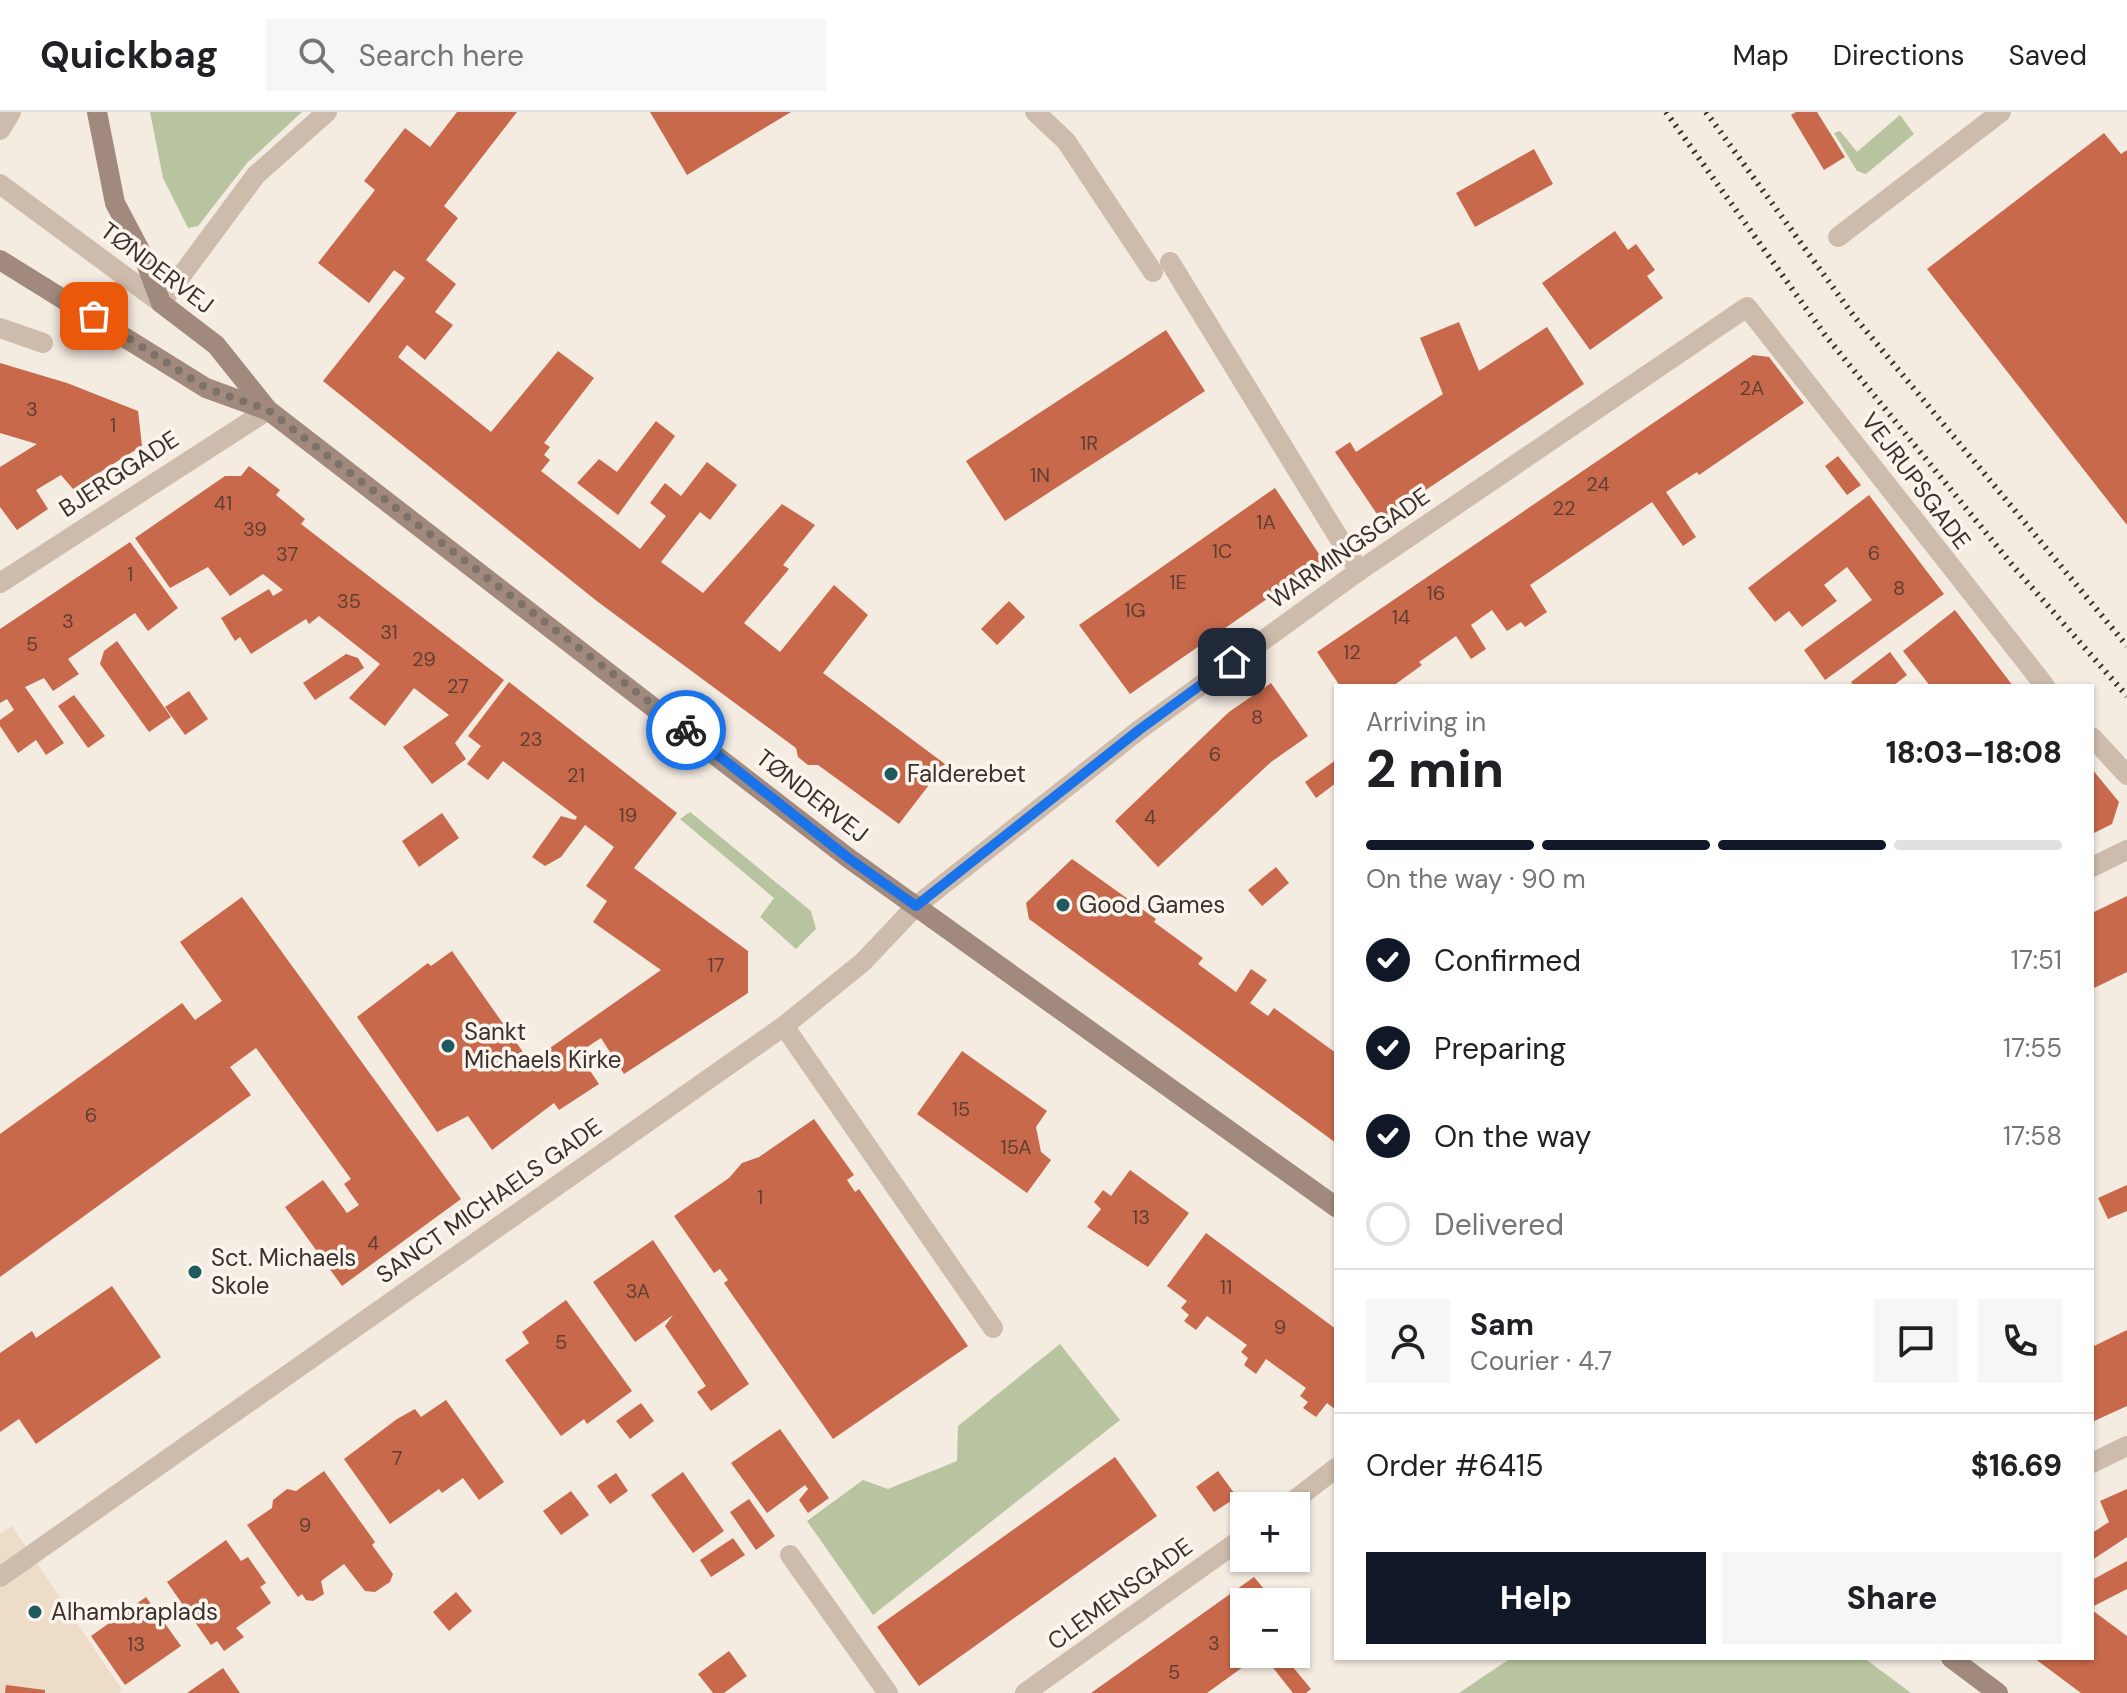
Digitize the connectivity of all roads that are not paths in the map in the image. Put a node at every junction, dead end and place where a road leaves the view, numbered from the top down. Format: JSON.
{"nodes":[{"id":1,"x":11,"y":112,"type":"edge"},
{"id":2,"x":97,"y":112,"type":"edge"},
{"id":3,"x":327,"y":112,"type":"edge"},
{"id":4,"x":1035,"y":112,"type":"edge"},
{"id":5,"x":2001,"y":112,"type":"edge"},
{"id":6,"x":0,"y":130,"type":"edge"},
{"id":7,"x":0,"y":184,"type":"edge"},
{"id":8,"x":1838,"y":237,"type":"dead end"},
{"id":9,"x":0,"y":260,"type":"edge"},
{"id":10,"x":161,"y":303,"type":"junction"},
{"id":11,"x":1747,"y":307,"type":"joint"},
{"id":12,"x":0,"y":328,"type":"edge"},
{"id":13,"x":43,"y":343,"type":"dead end"},
{"id":14,"x":268,"y":410,"type":"junction"},
{"id":15,"x":1359,"y":571,"type":"junction"},
{"id":16,"x":0,"y":583,"type":"edge"},
{"id":17,"x":2043,"y":684,"type":"edge"},
{"id":18,"x":2094,"y":739,"type":"edge"},
{"id":19,"x":2127,"y":775,"type":"edge"},
{"id":20,"x":2127,"y":850,"type":"edge"},
{"id":21,"x":2094,"y":866,"type":"edge"},
{"id":22,"x":916,"y":906,"type":"junction"},
{"id":23,"x":784,"y":1026,"type":"junction"},
{"id":24,"x":1334,"y":1206,"type":"edge"},
{"id":25,"x":993,"y":1328,"type":"dead end"},
{"id":26,"x":2127,"y":1446,"type":"edge"},
{"id":27,"x":2094,"y":1462,"type":"edge"},
{"id":28,"x":1334,"y":1470,"type":"edge"},
{"id":29,"x":1305,"y":1492,"type":"edge"},
{"id":30,"x":1230,"y":1547,"type":"edge"},
{"id":31,"x":790,"y":1555,"type":"dead end"},
{"id":32,"x":0,"y":1577,"type":"edge"},
{"id":33,"x":1954,"y":1660,"type":"edge"},
{"id":34,"x":888,"y":1693,"type":"edge"},
{"id":35,"x":1025,"y":1693,"type":"edge"},
{"id":36,"x":1998,"y":1693,"type":"edge"}],
"edges":[{"from":1,"to":6,"type":"street"},
{"from":2,"to":10,"type":"main road"},
{"from":3,"to":10,"type":"street"},
{"from":4,"to":15,"type":"street"},
{"from":5,"to":8,"type":"street"},
{"from":7,"to":10,"type":"street","name":"TØNDERVEJ"},
{"from":9,"to":14,"type":"main road","name":"TØNDERVEJ"},
{"from":10,"to":14,"type":"main road","name":"TØNDERVEJ"},
{"from":11,"to":15,"type":"street","name":"WARMINGSGADE"},
{"from":11,"to":17,"type":"street","name":"VEJRUPSGADE"},
{"from":12,"to":13,"type":"street"},
{"from":14,"to":16,"type":"street","name":"BJERGGADE"},
{"from":14,"to":22,"type":"main road","name":"TØNDERVEJ"},
{"from":15,"to":22,"type":"street","name":"WARMINGSGADE"},
{"from":18,"to":19,"type":"street"},
{"from":20,"to":21,"type":"street"},
{"from":22,"to":23,"type":"street","name":"SANCT MICHAELS GADE"},
{"from":22,"to":24,"type":"main road","name":"TØNDERVEJ"},
{"from":23,"to":25,"type":"street"},
{"from":23,"to":32,"type":"street","name":"SANCT MICHAELS GADE"},
{"from":26,"to":27,"type":"street"},
{"from":28,"to":29,"type":"street"},
{"from":30,"to":35,"type":"street","name":"CLEMENSGADE"},
{"from":31,"to":34,"type":"street"},
{"from":33,"to":36,"type":"main road"}]}
